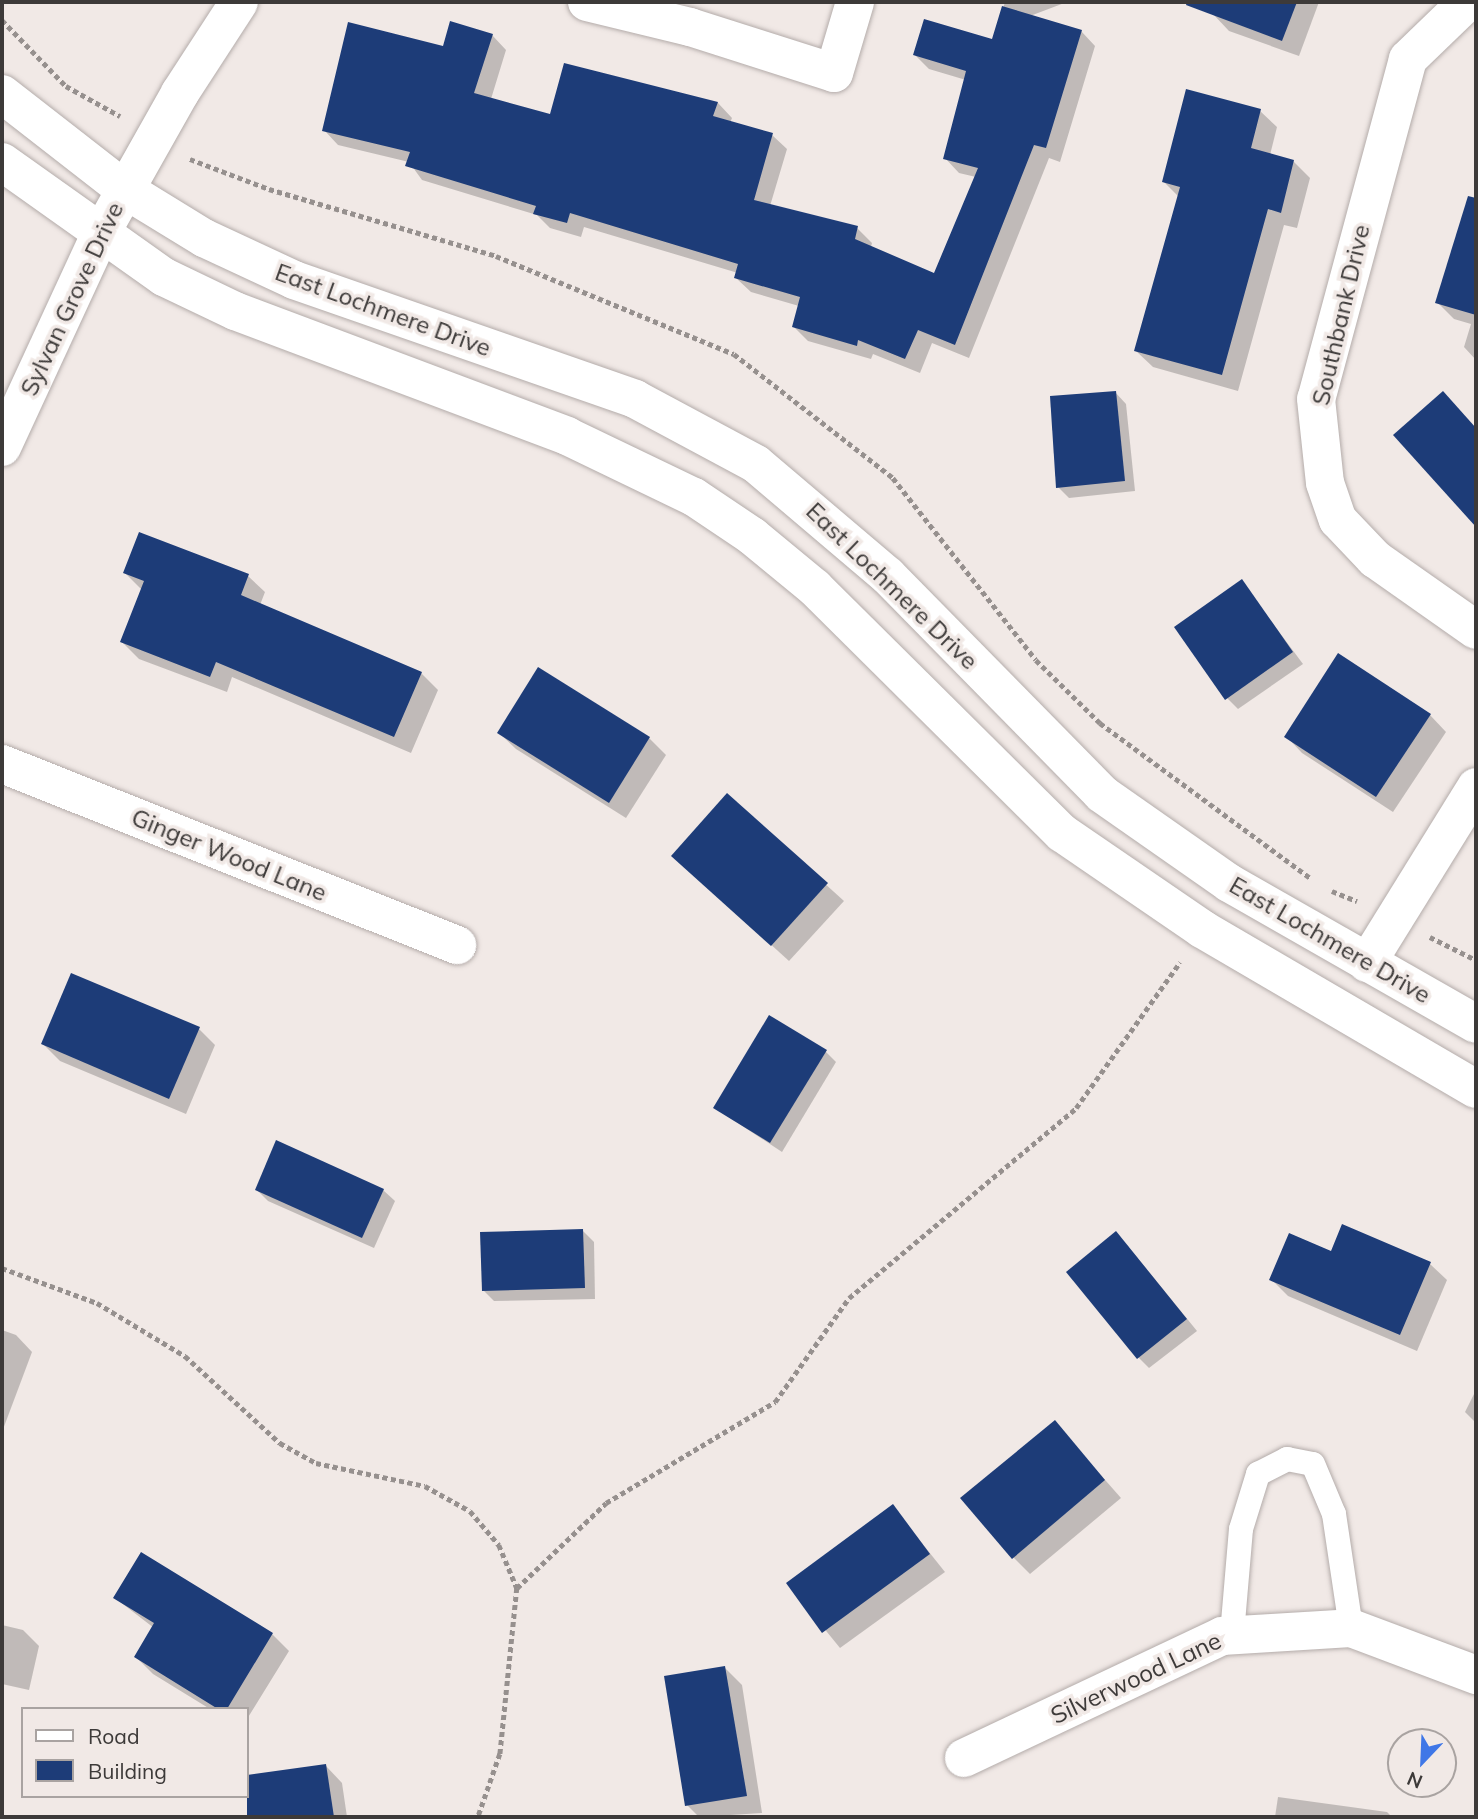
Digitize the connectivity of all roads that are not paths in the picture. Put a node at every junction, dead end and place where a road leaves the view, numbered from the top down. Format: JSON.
{"nodes":[{"id":1,"x":239,"y":2,"type":"edge"},
{"id":2,"x":587,"y":2,"type":"edge"},
{"id":3,"x":855,"y":2,"type":"edge"},
{"id":4,"x":1467,"y":2,"type":"edge"},
{"id":5,"x":693,"y":15,"type":"edge"},
{"id":6,"x":2,"y":94,"type":"edge"},
{"id":7,"x":2,"y":162,"type":"edge"},
{"id":8,"x":124,"y":189,"type":"junction"},
{"id":9,"x":100,"y":235,"type":"junction"},
{"id":10,"x":2,"y":447,"type":"edge"},
{"id":11,"x":1476,"y":630,"type":"edge"},
{"id":12,"x":2,"y":764,"type":"edge"},
{"id":13,"x":1476,"y":787,"type":"edge"},
{"id":14,"x":457,"y":945,"type":"dead end"},
{"id":15,"x":1367,"y":963,"type":"junction"},
{"id":16,"x":1476,"y":1024,"type":"edge"},
{"id":17,"x":1476,"y":1089,"type":"edge"},
{"id":18,"x":1351,"y":1628,"type":"junction"},
{"id":19,"x":1231,"y":1634,"type":"junction"},
{"id":20,"x":1476,"y":1675,"type":"edge"},
{"id":21,"x":964,"y":1758,"type":"dead end"}],
"edges":[{"from":1,"to":8,"type":"street","name":"Sylvan Grove Drive"},
{"from":2,"to":5,"type":"street"},
{"from":3,"to":5,"type":"street"},
{"from":4,"to":11,"type":"street","name":"Southbank Drive"},
{"from":6,"to":8,"type":"street","name":"East Lochmere Drive"},
{"from":7,"to":9,"type":"street"},
{"from":8,"to":9,"type":"street","name":"Sylvan Grove Drive"},
{"from":8,"to":15,"type":"street","name":"East Lochmere Drive"},
{"from":9,"to":10,"type":"street","name":"Sylvan Grove Drive"},
{"from":9,"to":17,"type":"street"},
{"from":12,"to":14,"type":"street","name":"Ginger Wood Lane"},
{"from":13,"to":15,"type":"street"},
{"from":15,"to":16,"type":"street","name":"East Lochmere Drive"},
{"from":18,"to":19,"type":"street","name":"Silverwood Lane"},
{"from":18,"to":19,"type":"lane"},
{"from":18,"to":20,"type":"street","name":"Silverwood Lane"},
{"from":19,"to":21,"type":"street","name":"Silverwood Lane"}]}
